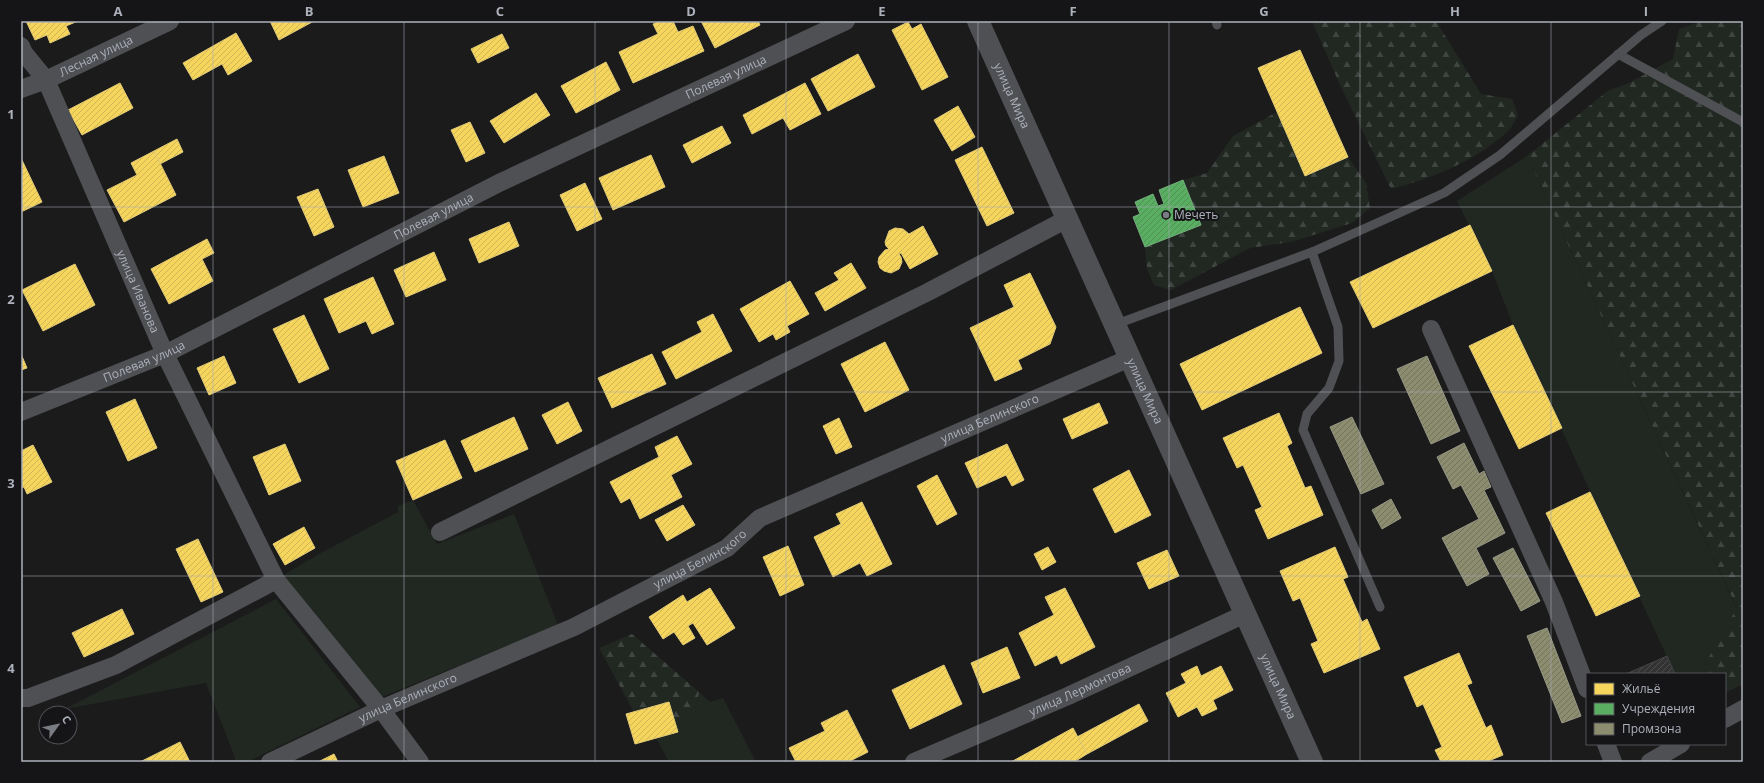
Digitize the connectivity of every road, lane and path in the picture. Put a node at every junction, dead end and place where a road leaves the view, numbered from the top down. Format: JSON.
{"nodes":[{"id":1,"x":170,"y":21,"type":"edge"},
{"id":2,"x":846,"y":21,"type":"edge"},
{"id":3,"x":978,"y":21,"type":"edge"},
{"id":4,"x":1662,"y":21,"type":"edge"},
{"id":5,"x":21,"y":46,"type":"edge"},
{"id":6,"x":1618,"y":54,"type":"junction"},
{"id":7,"x":46,"y":80,"type":"junction"},
{"id":8,"x":21,"y":89,"type":"edge"},
{"id":9,"x":1743,"y":122,"type":"edge"},
{"id":10,"x":1067,"y":219,"type":"junction"},
{"id":11,"x":1312,"y":252,"type":"junction"},
{"id":12,"x":1114,"y":325,"type":"junction"},
{"id":13,"x":1431,"y":329,"type":"dead end"},
{"id":14,"x":165,"y":354,"type":"junction"},
{"id":15,"x":1130,"y":358,"type":"junction"},
{"id":16,"x":21,"y":412,"type":"edge"},
{"id":17,"x":440,"y":532,"type":"dead end"},
{"id":18,"x":276,"y":580,"type":"junction"},
{"id":19,"x":1380,"y":607,"type":"dead end"},
{"id":20,"x":1245,"y":614,"type":"junction"},
{"id":21,"x":1586,"y":686,"type":"edge"},
{"id":22,"x":21,"y":698,"type":"edge"},
{"id":23,"x":381,"y":709,"type":"junction"},
{"id":24,"x":1743,"y":709,"type":"edge"},
{"id":25,"x":1726,"y":718,"type":"edge"},
{"id":26,"x":1606,"y":745,"type":"edge"},
{"id":27,"x":1679,"y":745,"type":"edge"},
{"id":28,"x":270,"y":762,"type":"edge"},
{"id":29,"x":420,"y":762,"type":"edge"},
{"id":30,"x":914,"y":762,"type":"edge"},
{"id":31,"x":1312,"y":762,"type":"edge"},
{"id":32,"x":1613,"y":762,"type":"edge"},
{"id":33,"x":1650,"y":762,"type":"edge"}],
"edges":[{"from":1,"to":7,"type":"street","name":"Лесная улица"},
{"from":2,"to":14,"type":"street","name":"Полевая улица"},
{"from":3,"to":10,"type":"street","name":"улица Мира"},
{"from":4,"to":6,"type":"lane"},
{"from":5,"to":7,"type":"street","name":"улица Иванова"},
{"from":6,"to":9,"type":"lane"},
{"from":6,"to":11,"type":"lane"},
{"from":7,"to":8,"type":"street","name":"Лесная улица"},
{"from":7,"to":14,"type":"street","name":"улица Иванова"},
{"from":10,"to":12,"type":"street","name":"улица Мира"},
{"from":10,"to":17,"type":"street"},
{"from":11,"to":12,"type":"lane"},
{"from":11,"to":19,"type":"lane"},
{"from":12,"to":15,"type":"street","name":"улица Мира"},
{"from":13,"to":21,"type":"street"},
{"from":14,"to":16,"type":"street","name":"Полевая улица"},
{"from":14,"to":18,"type":"street","name":"улица Иванова"},
{"from":15,"to":20,"type":"street","name":"улица Мира"},
{"from":15,"to":23,"type":"street","name":"улица Белинского"},
{"from":18,"to":22,"type":"street"},
{"from":18,"to":23,"type":"street","name":"улица Иванова"},
{"from":20,"to":30,"type":"street","name":"улица Лермонтова"},
{"from":20,"to":31,"type":"street","name":"улица Мира"},
{"from":23,"to":28,"type":"street","name":"улица Белинского"},
{"from":23,"to":29,"type":"street","name":"улица Иванова"},
{"from":24,"to":25,"type":"street"},
{"from":26,"to":32,"type":"street"},
{"from":27,"to":33,"type":"street"}]}
